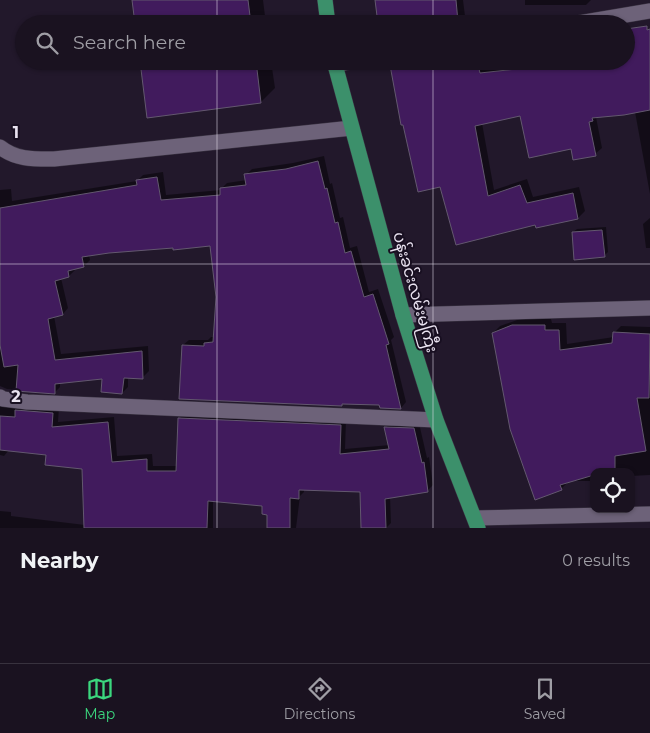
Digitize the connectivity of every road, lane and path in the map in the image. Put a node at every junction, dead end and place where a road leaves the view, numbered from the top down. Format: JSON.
{"nodes":[{"id":1,"x":325,"y":0,"type":"edge"},
{"id":2,"x":650,"y":11,"type":"edge"},
{"id":3,"x":327,"y":15,"type":"edge"},
{"id":4,"x":626,"y":15,"type":"edge"},
{"id":5,"x":336,"y":70,"type":"edge"},
{"id":6,"x":352,"y":128,"type":"junction"},
{"id":7,"x":0,"y":147,"type":"edge"},
{"id":8,"x":650,"y":308,"type":"edge"},
{"id":9,"x":403,"y":315,"type":"junction"},
{"id":10,"x":0,"y":396,"type":"edge"},
{"id":11,"x":436,"y":420,"type":"junction"},
{"id":12,"x":650,"y":514,"type":"edge"},
{"id":13,"x":476,"y":523,"type":"edge"}],
"edges":[{"from":1,"to":3,"type":"main road"},
{"from":2,"to":4,"type":"street"},
{"from":5,"to":6,"type":"main road","name":"ပန်းခင်းလမ်းမကြီး"},
{"from":6,"to":7,"type":"street"},
{"from":6,"to":9,"type":"main road","name":"ပန်းခင်းလမ်းမကြီး"},
{"from":8,"to":9,"type":"street"},
{"from":9,"to":11,"type":"main road","name":"ပန်းခင်းလမ်းမကြီး"},
{"from":10,"to":11,"type":"street"},
{"from":11,"to":13,"type":"main road","name":"ပန်းခင်းလမ်းမကြီး"},
{"from":12,"to":13,"type":"street"}]}
